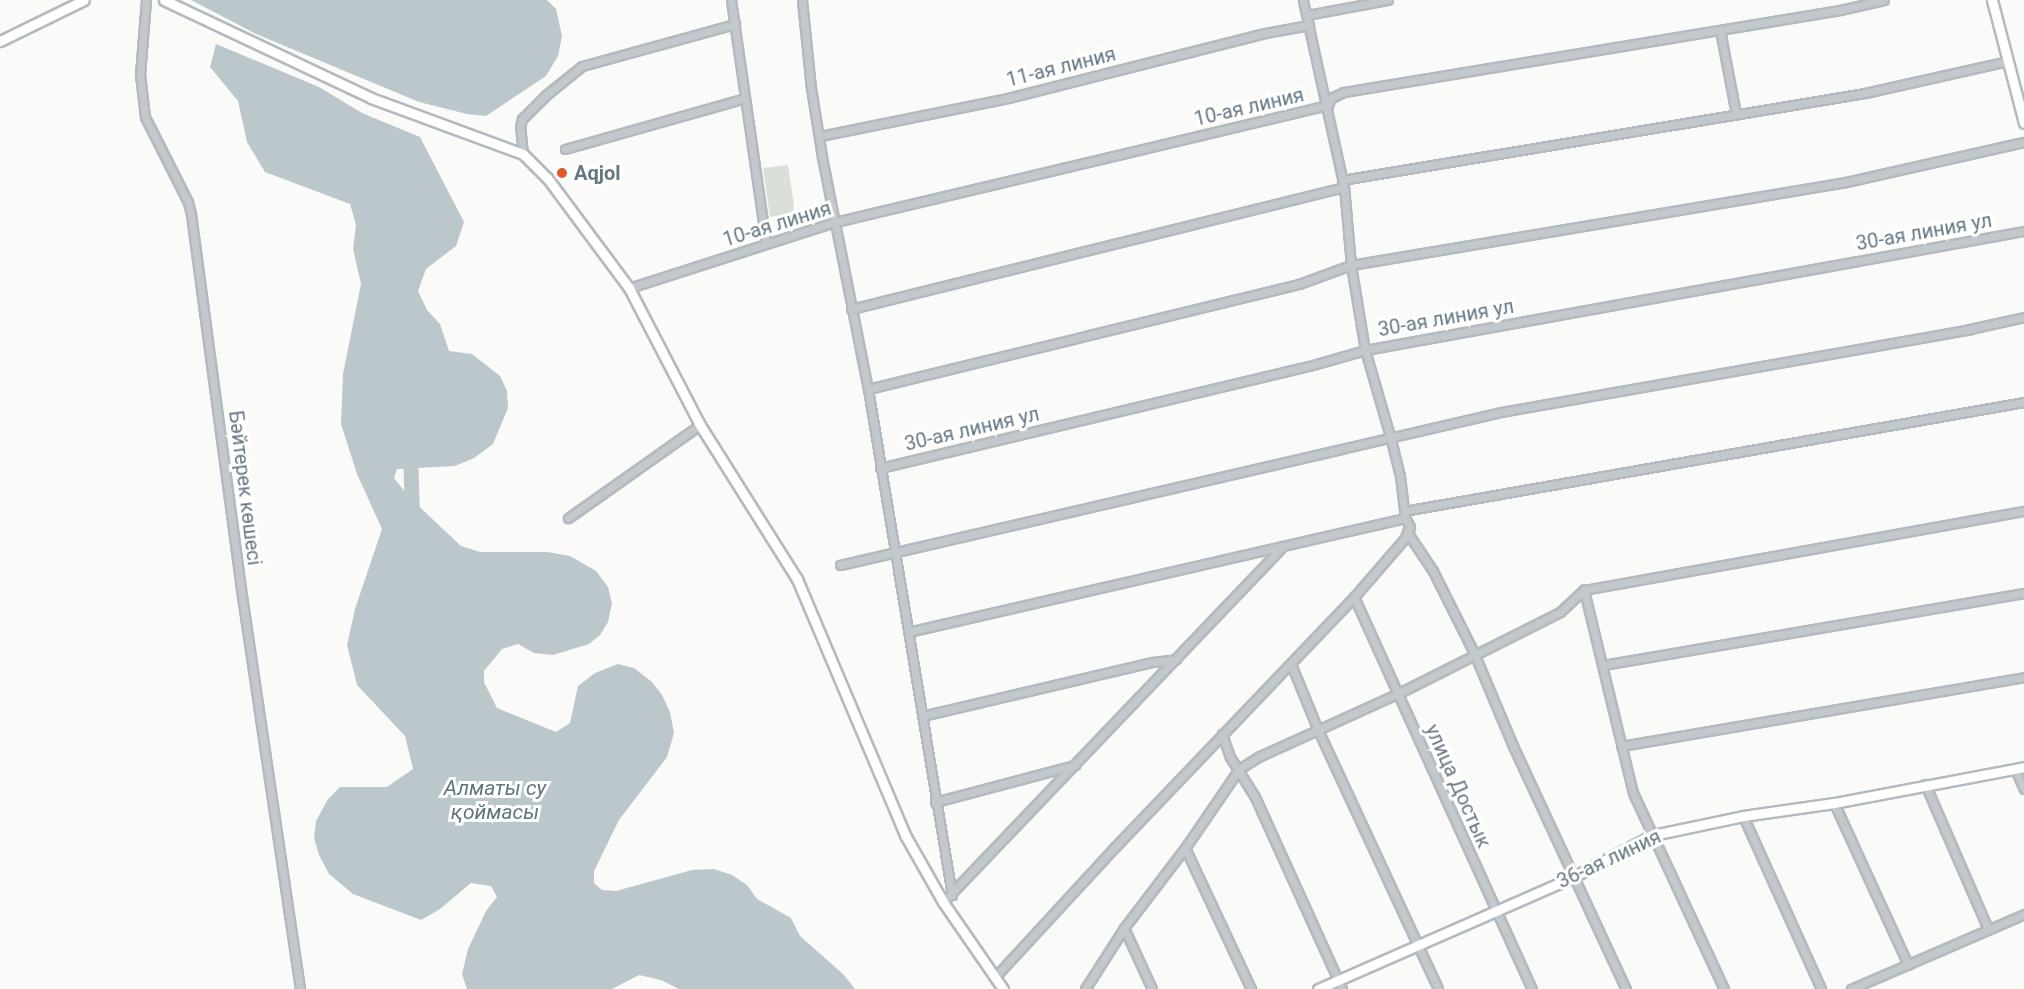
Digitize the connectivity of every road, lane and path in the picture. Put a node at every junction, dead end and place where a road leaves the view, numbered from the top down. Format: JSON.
{"nodes":[{"id":1,"x":84,"y":0,"type":"edge"},
{"id":2,"x":146,"y":0,"type":"edge"},
{"id":3,"x":165,"y":0,"type":"edge"},
{"id":4,"x":731,"y":0,"type":"edge"},
{"id":5,"x":802,"y":0,"type":"edge"},
{"id":6,"x":1303,"y":0,"type":"edge"},
{"id":7,"x":1388,"y":0,"type":"edge"},
{"id":8,"x":1884,"y":0,"type":"edge"},
{"id":9,"x":1992,"y":0,"type":"edge"},
{"id":10,"x":1307,"y":15,"type":"junction"},
{"id":11,"x":735,"y":24,"type":"junction"},
{"id":12,"x":1310,"y":25,"type":"junction"},
{"id":13,"x":1720,"y":30,"type":"junction"},
{"id":14,"x":0,"y":41,"type":"edge"},
{"id":15,"x":2008,"y":61,"type":"junction"},
{"id":16,"x":745,"y":98,"type":"junction"},
{"id":17,"x":1328,"y":105,"type":"junction"},
{"id":18,"x":1736,"y":114,"type":"junction"},
{"id":19,"x":2024,"y":123,"type":"edge"},
{"id":20,"x":820,"y":136,"type":"junction"},
{"id":21,"x":2024,"y":142,"type":"edge"},
{"id":22,"x":565,"y":149,"type":"dead end"},
{"id":23,"x":523,"y":154,"type":"junction"},
{"id":24,"x":1343,"y":183,"type":"junction"},
{"id":25,"x":836,"y":222,"type":"junction"},
{"id":26,"x":2024,"y":231,"type":"edge"},
{"id":27,"x":766,"y":244,"type":"junction"},
{"id":28,"x":1351,"y":265,"type":"junction"},
{"id":29,"x":629,"y":288,"type":"junction"},
{"id":30,"x":851,"y":309,"type":"junction"},
{"id":31,"x":2024,"y":317,"type":"edge"},
{"id":32,"x":1365,"y":350,"type":"junction"},
{"id":33,"x":867,"y":389,"type":"junction"},
{"id":34,"x":2024,"y":402,"type":"edge"},
{"id":35,"x":700,"y":425,"type":"junction"},
{"id":36,"x":1390,"y":436,"type":"junction"},
{"id":37,"x":880,"y":468,"type":"junction"},
{"id":38,"x":2024,"y":511,"type":"edge"},
{"id":39,"x":1405,"y":515,"type":"junction"},
{"id":40,"x":568,"y":518,"type":"dead end"},
{"id":41,"x":1407,"y":532,"type":"junction"},
{"id":42,"x":1280,"y":549,"type":"junction"},
{"id":43,"x":893,"y":552,"type":"junction"},
{"id":44,"x":840,"y":565,"type":"dead end"},
{"id":45,"x":1584,"y":590,"type":"junction"},
{"id":46,"x":2024,"y":593,"type":"edge"},
{"id":47,"x":1354,"y":597,"type":"junction"},
{"id":48,"x":908,"y":632,"type":"junction"},
{"id":49,"x":1474,"y":653,"type":"junction"},
{"id":50,"x":1176,"y":659,"type":"junction"},
{"id":51,"x":1291,"y":664,"type":"junction"},
{"id":52,"x":1603,"y":665,"type":"junction"},
{"id":53,"x":2024,"y":677,"type":"edge"},
{"id":54,"x":1399,"y":693,"type":"junction"},
{"id":55,"x":921,"y":716,"type":"junction"},
{"id":56,"x":1318,"y":730,"type":"junction"},
{"id":57,"x":1222,"y":734,"type":"junction"},
{"id":58,"x":1621,"y":746,"type":"junction"},
{"id":59,"x":1075,"y":765,"type":"junction"},
{"id":60,"x":2019,"y":768,"type":"edge"},
{"id":61,"x":1239,"y":769,"type":"junction"},
{"id":62,"x":1925,"y":784,"type":"junction"},
{"id":63,"x":2024,"y":789,"type":"edge"},
{"id":64,"x":935,"y":802,"type":"junction"},
{"id":65,"x":1834,"y":802,"type":"junction"},
{"id":66,"x":1743,"y":816,"type":"junction"},
{"id":67,"x":1653,"y":835,"type":"junction"},
{"id":68,"x":1185,"y":848,"type":"junction"},
{"id":69,"x":1575,"y":876,"type":"junction"},
{"id":70,"x":952,"y":895,"type":"junction"},
{"id":71,"x":943,"y":902,"type":"junction"},
{"id":72,"x":1497,"y":910,"type":"junction"},
{"id":73,"x":2024,"y":914,"type":"edge"},
{"id":74,"x":1124,"y":928,"type":"junction"},
{"id":75,"x":1988,"y":929,"type":"junction"},
{"id":76,"x":1420,"y":947,"type":"junction"},
{"id":77,"x":1908,"y":965,"type":"junction"},
{"id":78,"x":995,"y":977,"type":"junction"},
{"id":79,"x":1340,"y":985,"type":"edge"},
{"id":80,"x":300,"y":989,"type":"edge"},
{"id":81,"x":1003,"y":989,"type":"edge"},
{"id":82,"x":1085,"y":989,"type":"edge"},
{"id":83,"x":1152,"y":989,"type":"edge"},
{"id":84,"x":1251,"y":989,"type":"edge"},
{"id":85,"x":1318,"y":989,"type":"edge"},
{"id":86,"x":1438,"y":989,"type":"edge"},
{"id":87,"x":1532,"y":989,"type":"edge"},
{"id":88,"x":1626,"y":989,"type":"edge"},
{"id":89,"x":1724,"y":989,"type":"edge"},
{"id":90,"x":1821,"y":989,"type":"edge"},
{"id":91,"x":1851,"y":989,"type":"edge"}],
"edges":[{"from":1,"to":14,"type":"street"},
{"from":2,"to":80,"type":"street","name":"Бәйтерек көшесі"},
{"from":3,"to":23,"type":"street"},
{"from":4,"to":11,"type":"street"},
{"from":5,"to":20,"type":"street"},
{"from":6,"to":10,"type":"street"},
{"from":7,"to":10,"type":"street"},
{"from":8,"to":13,"type":"street","name":"10-ая линия"},
{"from":9,"to":15,"type":"street"},
{"from":10,"to":12,"type":"street"},
{"from":11,"to":16,"type":"street"},
{"from":11,"to":23,"type":"street"},
{"from":12,"to":17,"type":"street"},
{"from":12,"to":20,"type":"street","name":"11-ая линия"},
{"from":13,"to":17,"type":"street","name":"10-ая линия"},
{"from":13,"to":18,"type":"street"},
{"from":15,"to":18,"type":"street"},
{"from":15,"to":19,"type":"street"},
{"from":16,"to":22,"type":"street"},
{"from":16,"to":27,"type":"street"},
{"from":17,"to":24,"type":"street"},
{"from":17,"to":25,"type":"street","name":"10-ая линия"},
{"from":18,"to":24,"type":"street"},
{"from":20,"to":25,"type":"street"},
{"from":21,"to":28,"type":"street"},
{"from":23,"to":29,"type":"street"},
{"from":24,"to":28,"type":"street"},
{"from":24,"to":30,"type":"street"},
{"from":25,"to":27,"type":"street","name":"10-ая линия"},
{"from":25,"to":30,"type":"street"},
{"from":26,"to":32,"type":"street","name":"30-ая линия ул"},
{"from":27,"to":29,"type":"street","name":"10-ая линия"},
{"from":28,"to":32,"type":"street"},
{"from":28,"to":33,"type":"street"},
{"from":29,"to":35,"type":"street"},
{"from":30,"to":33,"type":"street"},
{"from":31,"to":36,"type":"street"},
{"from":32,"to":36,"type":"street"},
{"from":32,"to":37,"type":"street","name":"30-ая линия ул"},
{"from":33,"to":37,"type":"street"},
{"from":34,"to":39,"type":"street"},
{"from":35,"to":40,"type":"street"},
{"from":35,"to":71,"type":"street"},
{"from":36,"to":39,"type":"street"},
{"from":36,"to":43,"type":"street"},
{"from":37,"to":43,"type":"street"},
{"from":38,"to":45,"type":"street"},
{"from":39,"to":41,"type":"street"},
{"from":39,"to":42,"type":"street"},
{"from":41,"to":47,"type":"street"},
{"from":41,"to":49,"type":"street"},
{"from":42,"to":48,"type":"street"},
{"from":42,"to":50,"type":"street"},
{"from":43,"to":44,"type":"street"},
{"from":43,"to":48,"type":"street"},
{"from":45,"to":49,"type":"street"},
{"from":45,"to":52,"type":"street"},
{"from":46,"to":52,"type":"street"},
{"from":47,"to":51,"type":"street"},
{"from":47,"to":54,"type":"street","name":"улица Достык"},
{"from":48,"to":55,"type":"street"},
{"from":49,"to":54,"type":"street"},
{"from":49,"to":69,"type":"street"},
{"from":50,"to":55,"type":"street"},
{"from":50,"to":59,"type":"street"},
{"from":51,"to":56,"type":"street"},
{"from":51,"to":57,"type":"street"},
{"from":52,"to":58,"type":"street"},
{"from":53,"to":58,"type":"street"},
{"from":54,"to":56,"type":"street"},
{"from":54,"to":72,"type":"street","name":"улица Достык"},
{"from":55,"to":64,"type":"street"},
{"from":56,"to":61,"type":"street"},
{"from":56,"to":76,"type":"street"},
{"from":57,"to":61,"type":"street"},
{"from":57,"to":78,"type":"street"},
{"from":58,"to":67,"type":"street"},
{"from":59,"to":64,"type":"street"},
{"from":59,"to":70,"type":"street"},
{"from":60,"to":62,"type":"street","name":"36-ая линия"},
{"from":60,"to":63,"type":"street"},
{"from":61,"to":68,"type":"street"},
{"from":61,"to":79,"type":"street"},
{"from":62,"to":65,"type":"street","name":"36-ая линия"},
{"from":62,"to":75,"type":"street"},
{"from":64,"to":70,"type":"street"},
{"from":65,"to":66,"type":"street","name":"36-ая линия"},
{"from":65,"to":77,"type":"street"},
{"from":66,"to":67,"type":"street","name":"36-ая линия"},
{"from":66,"to":90,"type":"street"},
{"from":67,"to":69,"type":"street","name":"36-ая линия"},
{"from":67,"to":89,"type":"street"},
{"from":68,"to":74,"type":"street"},
{"from":68,"to":84,"type":"street"},
{"from":69,"to":72,"type":"street","name":"36-ая линия"},
{"from":69,"to":88,"type":"street"},
{"from":70,"to":71,"type":"street"},
{"from":71,"to":78,"type":"street"},
{"from":72,"to":76,"type":"street","name":"36-ая линия"},
{"from":72,"to":87,"type":"street","name":"улица Достык"},
{"from":73,"to":75,"type":"street"},
{"from":74,"to":82,"type":"street"},
{"from":74,"to":83,"type":"street"},
{"from":75,"to":77,"type":"street"},
{"from":76,"to":79,"type":"street","name":"36-ая линия"},
{"from":76,"to":86,"type":"street"},
{"from":77,"to":91,"type":"street"},
{"from":78,"to":81,"type":"street"},
{"from":79,"to":85,"type":"street","name":"36-ая линия"}]}
